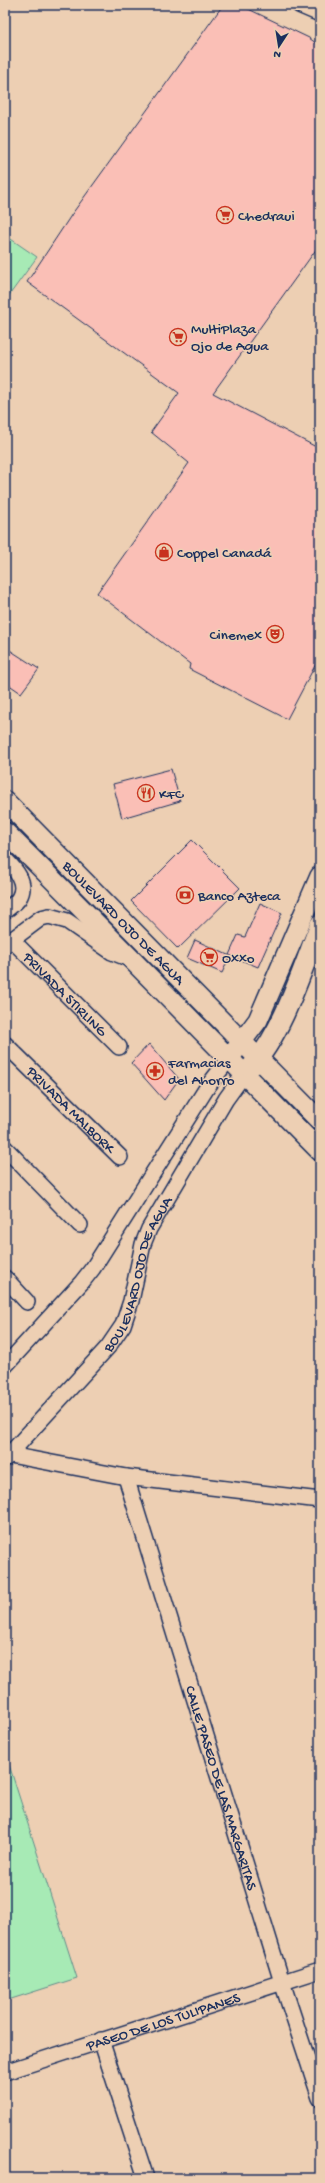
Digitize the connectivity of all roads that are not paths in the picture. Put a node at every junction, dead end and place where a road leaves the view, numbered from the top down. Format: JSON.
{"nodes":[{"id":1,"x":299,"y":5,"type":"edge"},
{"id":2,"x":320,"y":14,"type":"edge"},
{"id":3,"x":5,"y":802,"type":"edge"},
{"id":4,"x":5,"y":832,"type":"edge"},
{"id":5,"x":5,"y":859,"type":"edge"},
{"id":6,"x":320,"y":876,"type":"edge"},
{"id":7,"x":5,"y":911,"type":"edge"},
{"id":8,"x":320,"y":924,"type":"edge"},
{"id":9,"x":8,"y":942,"type":"edge"},
{"id":10,"x":134,"y":961,"type":"junction"},
{"id":11,"x":243,"y":1043,"type":"junction"},
{"id":12,"x":5,"y":1044,"type":"edge"},
{"id":13,"x":119,"y":1047,"type":"dead end"},
{"id":14,"x":259,"y":1059,"type":"junction"},
{"id":15,"x":228,"y":1060,"type":"junction"},
{"id":16,"x":244,"y":1074,"type":"junction"},
{"id":17,"x":320,"y":1121,"type":"edge"},
{"id":18,"x":5,"y":1148,"type":"edge"},
{"id":19,"x":320,"y":1152,"type":"edge"},
{"id":20,"x":120,"y":1157,"type":"dead end"},
{"id":21,"x":80,"y":1225,"type":"dead end"},
{"id":22,"x":5,"y":1278,"type":"edge"},
{"id":23,"x":28,"y":1302,"type":"dead end"},
{"id":24,"x":5,"y":1366,"type":"edge"},
{"id":25,"x":6,"y":1456,"type":"edge"},
{"id":26,"x":126,"y":1477,"type":"junction"},
{"id":27,"x":320,"y":1500,"type":"edge"},
{"id":28,"x":320,"y":1970,"type":"edge"},
{"id":29,"x":282,"y":1982,"type":"junction"},
{"id":30,"x":102,"y":2040,"type":"junction"},
{"id":31,"x":5,"y":2072,"type":"edge"},
{"id":32,"x":320,"y":2098,"type":"edge"},
{"id":33,"x":146,"y":2178,"type":"edge"}],
"edges":[{"from":1,"to":2,"type":"street"},
{"from":3,"to":11,"type":"main road","name":"BOULEVARD OJO DE AGUA"},
{"from":4,"to":10,"type":"main road","name":"BOULEVARD OJO DE AGUA"},
{"from":5,"to":7,"type":"street"},
{"from":6,"to":11,"type":"main road"},
{"from":8,"to":14,"type":"main road"},
{"from":9,"to":10,"type":"street"},
{"from":9,"to":13,"type":"street","name":"PRIVADA STIRLING"},
{"from":10,"to":15,"type":"main road","name":"BOULEVARD OJO DE AGUA"},
{"from":11,"to":14,"type":"main road","name":"BOULEVARD OJO DE AGUA"},
{"from":11,"to":15,"type":"main road","name":"BOULEVARD OJO DE AGUA"},
{"from":12,"to":20,"type":"street","name":"PRIVADA MALBORK"},
{"from":14,"to":16,"type":"main road","name":"BOULEVARD OJO DE AGUA"},
{"from":14,"to":17,"type":"main road","name":"BOULEVARD OJO DE AGUA"},
{"from":15,"to":16,"type":"main road","name":"BOULEVARD OJO DE AGUA"},
{"from":15,"to":24,"type":"street","name":"BOULEVARD OJO DE AGUA"},
{"from":16,"to":19,"type":"main road","name":"BOULEVARD OJO DE AGUA"},
{"from":16,"to":25,"type":"street","name":"BOULEVARD OJO DE AGUA"},
{"from":18,"to":21,"type":"street"},
{"from":22,"to":23,"type":"street"},
{"from":25,"to":26,"type":"street","name":"BOULEVARD OJO DE AGUA"},
{"from":26,"to":27,"type":"street","name":"BOULEVARD OJO DE AGUA"},
{"from":26,"to":29,"type":"street","name":"CALLE PASEO DE LAS MARGARITAS"},
{"from":28,"to":29,"type":"street","name":"PASEO DE LOS TULIPANES"},
{"from":29,"to":30,"type":"street","name":"PASEO DE LOS TULIPANES"},
{"from":29,"to":32,"type":"street","name":"CALLE PASEO DE LAS MARGARITAS"},
{"from":30,"to":31,"type":"street","name":"PASEO DE LOS TULIPANES"},
{"from":30,"to":33,"type":"street"}]}
